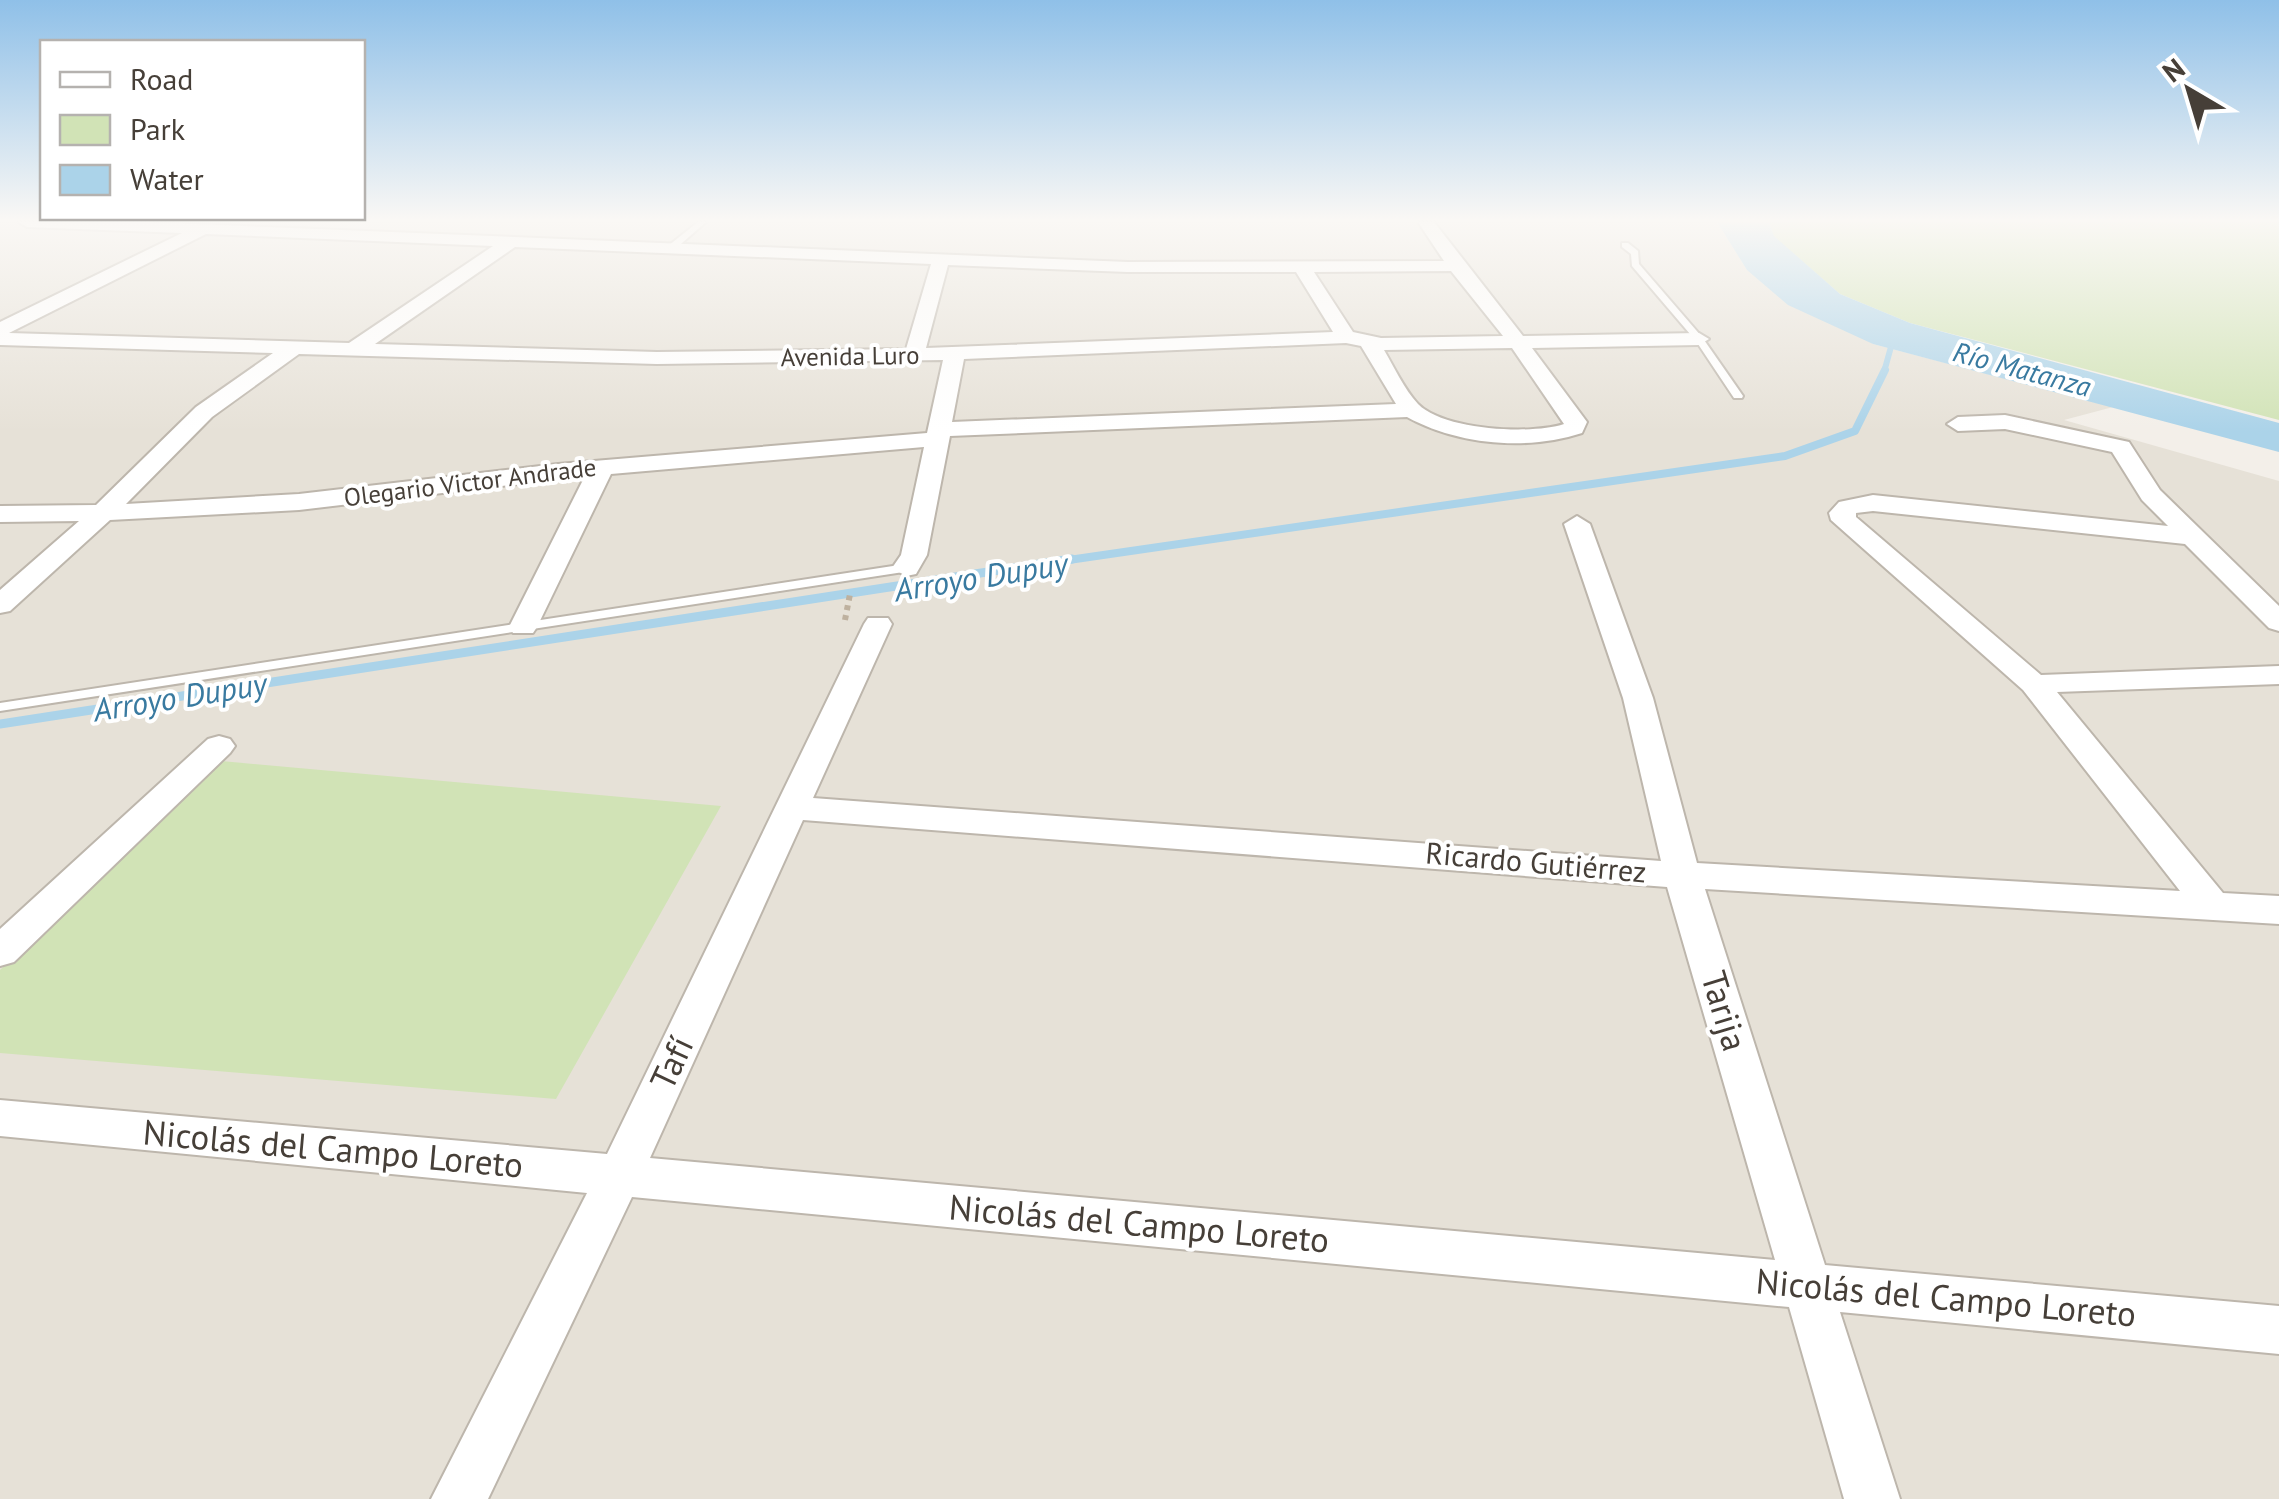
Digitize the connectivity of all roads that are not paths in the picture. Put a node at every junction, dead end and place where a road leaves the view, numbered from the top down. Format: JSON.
{"nodes":[{"id":1,"x":76,"y":292,"type":"edge"},
{"id":2,"x":438,"y":292,"type":"edge"},
{"id":3,"x":932,"y":292,"type":"edge"},
{"id":4,"x":1317,"y":292,"type":"edge"},
{"id":5,"x":1477,"y":292,"type":"edge"},
{"id":6,"x":1659,"y":292,"type":"edge"},
{"id":7,"x":0,"y":330,"type":"edge"},
{"id":8,"x":0,"y":338,"type":"edge"},
{"id":9,"x":1346,"y":338,"type":"junction"},
{"id":10,"x":1699,"y":339,"type":"junction"},
{"id":11,"x":1518,"y":342,"type":"junction"},
{"id":12,"x":1369,"y":343,"type":"junction"},
{"id":13,"x":295,"y":347,"type":"junction"},
{"id":14,"x":355,"y":348,"type":"junction"},
{"id":15,"x":954,"y":354,"type":"junction"},
{"id":16,"x":914,"y":355,"type":"junction"},
{"id":17,"x":1738,"y":396,"type":"dead end"},
{"id":18,"x":1411,"y":410,"type":"junction"},
{"id":19,"x":1958,"y":424,"type":"dead end"},
{"id":20,"x":941,"y":434,"type":"junction"},
{"id":21,"x":602,"y":467,"type":"junction"},
{"id":22,"x":102,"y":513,"type":"junction"},
{"id":23,"x":0,"y":514,"type":"edge"},
{"id":24,"x":1577,"y":524,"type":"dead end"},
{"id":25,"x":2188,"y":536,"type":"junction"},
{"id":26,"x":906,"y":568,"type":"joint"},
{"id":27,"x":0,"y":605,"type":"edge"},
{"id":28,"x":2279,"y":622,"type":"edge"},
{"id":29,"x":878,"y":624,"type":"dead end"},
{"id":30,"x":523,"y":627,"type":"junction"},
{"id":31,"x":2279,"y":674,"type":"edge"},
{"id":32,"x":2034,"y":684,"type":"junction"},
{"id":33,"x":0,"y":707,"type":"edge"},
{"id":34,"x":220,"y":746,"type":"dead end"},
{"id":35,"x":793,"y":808,"type":"junction"},
{"id":36,"x":1682,"y":875,"type":"junction"},
{"id":37,"x":2214,"y":908,"type":"junction"},
{"id":38,"x":2279,"y":910,"type":"edge"},
{"id":39,"x":0,"y":952,"type":"edge"},
{"id":40,"x":0,"y":1118,"type":"edge"},
{"id":41,"x":619,"y":1176,"type":"junction"},
{"id":42,"x":1807,"y":1285,"type":"junction"},
{"id":43,"x":2279,"y":1330,"type":"edge"},
{"id":44,"x":459,"y":1499,"type":"edge"},
{"id":45,"x":1872,"y":1499,"type":"edge"}],
"edges":[{"from":1,"to":7,"type":"street"},
{"from":2,"to":14,"type":"street"},
{"from":3,"to":16,"type":"street"},
{"from":4,"to":9,"type":"street"},
{"from":5,"to":11,"type":"street"},
{"from":6,"to":10,"type":"lane"},
{"from":8,"to":13,"type":"street","name":"Avenida Luro"},
{"from":9,"to":12,"type":"street","name":"Avenida Luro"},
{"from":9,"to":15,"type":"street","name":"Avenida Luro"},
{"from":10,"to":11,"type":"street","name":"Avenida Luro"},
{"from":10,"to":17,"type":"lane"},
{"from":11,"to":12,"type":"street","name":"Avenida Luro"},
{"from":11,"to":18,"type":"street","name":"Olegario Victor Andrade"},
{"from":12,"to":18,"type":"street"},
{"from":13,"to":14,"type":"street","name":"Avenida Luro"},
{"from":13,"to":22,"type":"street"},
{"from":14,"to":16,"type":"street","name":"Avenida Luro"},
{"from":15,"to":16,"type":"street","name":"Avenida Luro"},
{"from":15,"to":20,"type":"street"},
{"from":18,"to":20,"type":"street","name":"Olegario Victor Andrade"},
{"from":19,"to":25,"type":"street"},
{"from":20,"to":21,"type":"street","name":"Olegario Victor Andrade"},
{"from":20,"to":26,"type":"street"},
{"from":21,"to":22,"type":"street","name":"Olegario Victor Andrade"},
{"from":21,"to":30,"type":"street"},
{"from":22,"to":23,"type":"street","name":"Olegario Victor Andrade"},
{"from":22,"to":27,"type":"street"},
{"from":24,"to":36,"type":"street","name":"Tarija"},
{"from":25,"to":28,"type":"street"},
{"from":25,"to":32,"type":"street"},
{"from":26,"to":30,"type":"lane"},
{"from":29,"to":35,"type":"street","name":"Tafí"},
{"from":30,"to":33,"type":"lane"},
{"from":31,"to":32,"type":"street"},
{"from":32,"to":37,"type":"street"},
{"from":34,"to":39,"type":"street"},
{"from":35,"to":36,"type":"street","name":"Ricardo Gutiérrez"},
{"from":35,"to":41,"type":"street","name":"Tafí"},
{"from":36,"to":37,"type":"street","name":"Ricardo Gutiérrez"},
{"from":36,"to":42,"type":"street","name":"Tarija"},
{"from":37,"to":38,"type":"street","name":"Ricardo Gutiérrez"},
{"from":40,"to":41,"type":"street","name":"Nicolás del Campo Loreto"},
{"from":41,"to":42,"type":"street","name":"Nicolás del Campo Loreto"},
{"from":41,"to":44,"type":"street","name":"Tafí"},
{"from":42,"to":43,"type":"street","name":"Nicolás del Campo Loreto"},
{"from":42,"to":45,"type":"street","name":"Tarija"}]}
